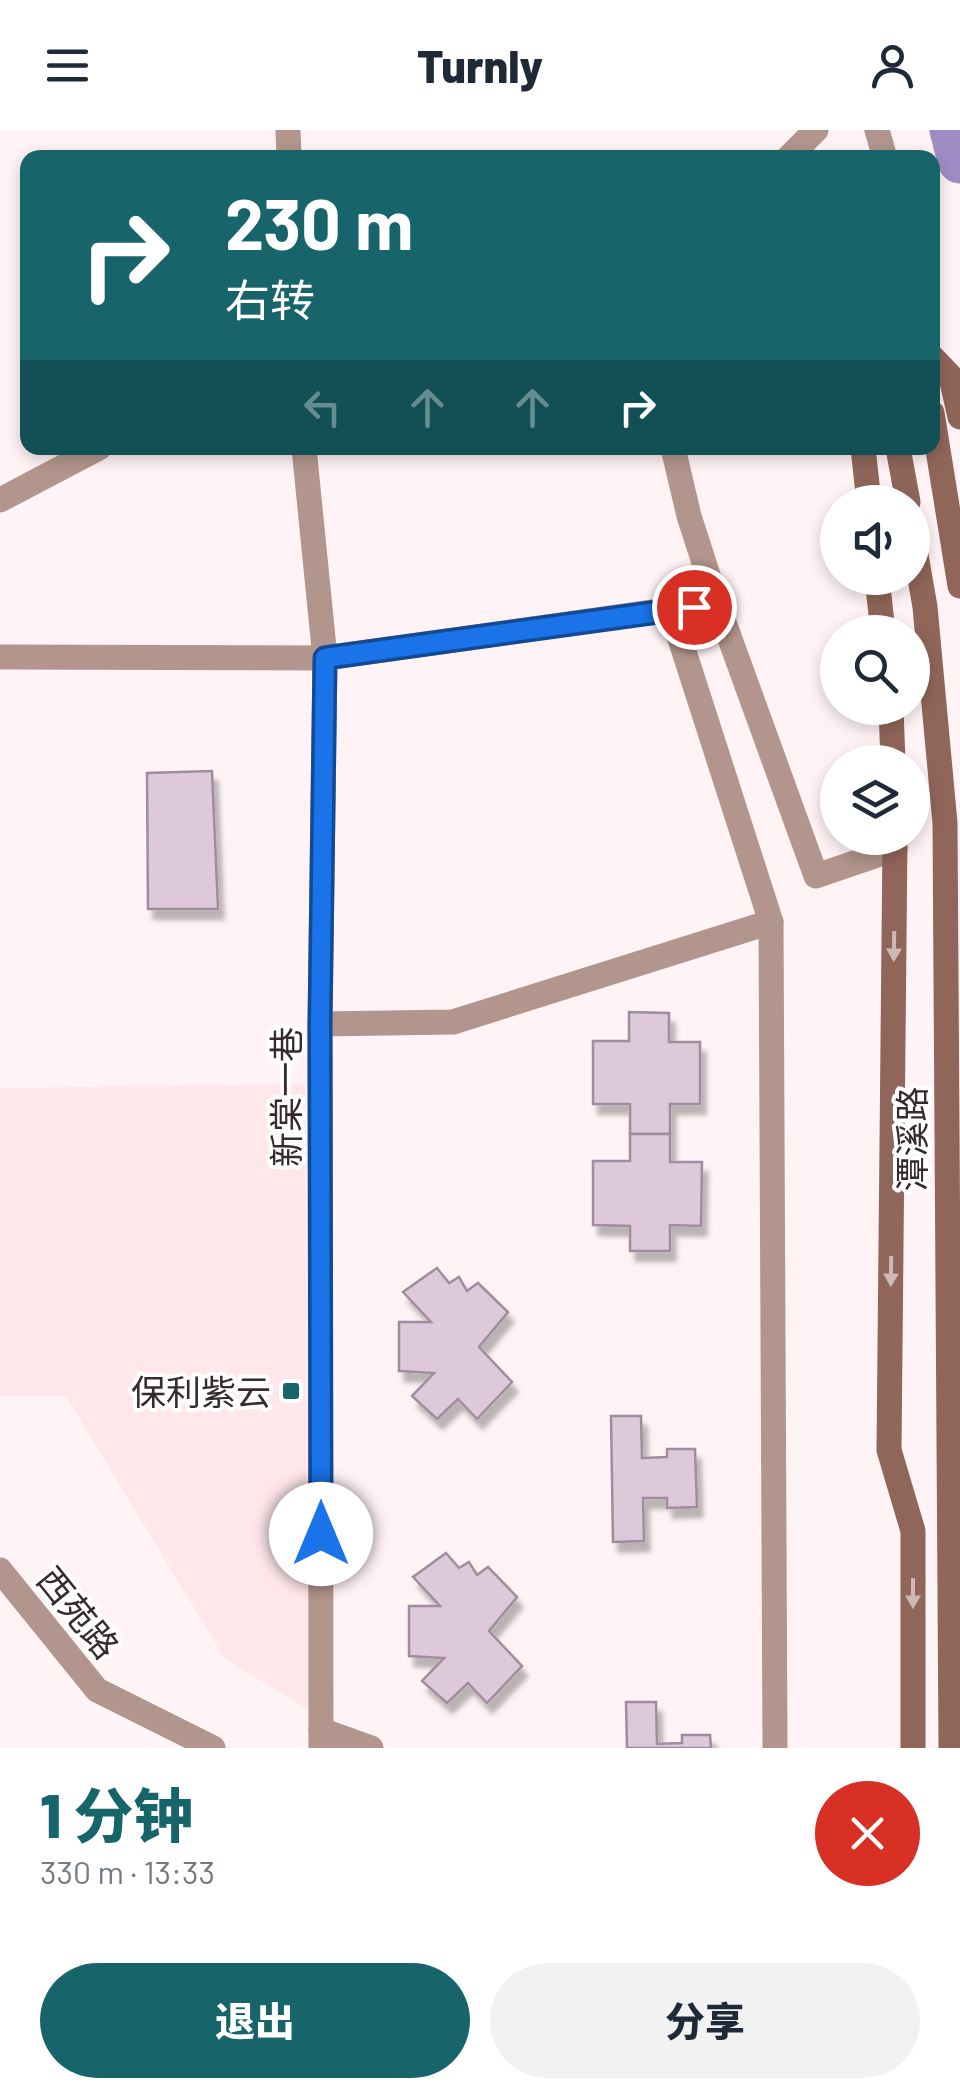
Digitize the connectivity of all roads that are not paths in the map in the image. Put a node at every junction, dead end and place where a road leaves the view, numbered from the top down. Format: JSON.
{"nodes":[{"id":1,"x":816,"y":130,"type":"edge"},
{"id":2,"x":796,"y":150,"type":"edge"},
{"id":3,"x":940,"y":366,"type":"edge"},
{"id":4,"x":960,"y":417,"type":"edge"},
{"id":5,"x":86,"y":455,"type":"edge"},
{"id":6,"x":305,"y":455,"type":"edge"},
{"id":7,"x":675,"y":455,"type":"edge"},
{"id":8,"x":864,"y":455,"type":"edge"},
{"id":9,"x":899,"y":455,"type":"edge"},
{"id":10,"x":939,"y":455,"type":"edge"},
{"id":11,"x":867,"y":485,"type":"edge"},
{"id":12,"x":905,"y":485,"type":"edge"},
{"id":13,"x":0,"y":500,"type":"edge"},
{"id":14,"x":960,"y":586,"type":"edge"},
{"id":15,"x":923,"y":595,"type":"edge"},
{"id":16,"x":717,"y":603,"type":"junction"},
{"id":17,"x":671,"y":611,"type":"junction"},
{"id":18,"x":0,"y":657,"type":"edge"},
{"id":19,"x":325,"y":658,"type":"junction"},
{"id":20,"x":866,"y":855,"type":"edge"},
{"id":21,"x":895,"y":855,"type":"edge"},
{"id":22,"x":771,"y":922,"type":"junction"},
{"id":23,"x":320,"y":1024,"type":"junction"},
{"id":24,"x":0,"y":1570,"type":"edge"},
{"id":25,"x":321,"y":1739,"type":"edge"},
{"id":26,"x":213,"y":1748,"type":"edge"},
{"id":27,"x":371,"y":1748,"type":"edge"},
{"id":28,"x":775,"y":1748,"type":"edge"},
{"id":29,"x":913,"y":1748,"type":"edge"},
{"id":30,"x":951,"y":1748,"type":"edge"}],
"edges":[{"from":1,"to":2,"type":"street"},
{"from":3,"to":4,"type":"main road"},
{"from":5,"to":13,"type":"street"},
{"from":6,"to":19,"type":"street","name":"新棠一巷"},
{"from":7,"to":16,"type":"street"},
{"from":8,"to":11,"type":"main road"},
{"from":9,"to":12,"type":"main road"},
{"from":10,"to":14,"type":"main road"},
{"from":15,"to":30,"type":"main road","name":"潭溪路"},
{"from":16,"to":17,"type":"street"},
{"from":16,"to":20,"type":"street"},
{"from":17,"to":19,"type":"street"},
{"from":17,"to":22,"type":"street"},
{"from":18,"to":19,"type":"street"},
{"from":19,"to":23,"type":"street","name":"新棠一巷"},
{"from":21,"to":29,"type":"main road","one_way":true},
{"from":22,"to":23,"type":"street"},
{"from":22,"to":28,"type":"street"},
{"from":23,"to":25,"type":"street","name":"新棠一巷"},
{"from":24,"to":26,"type":"street","name":"西苑路"},
{"from":25,"to":27,"type":"street"}]}
